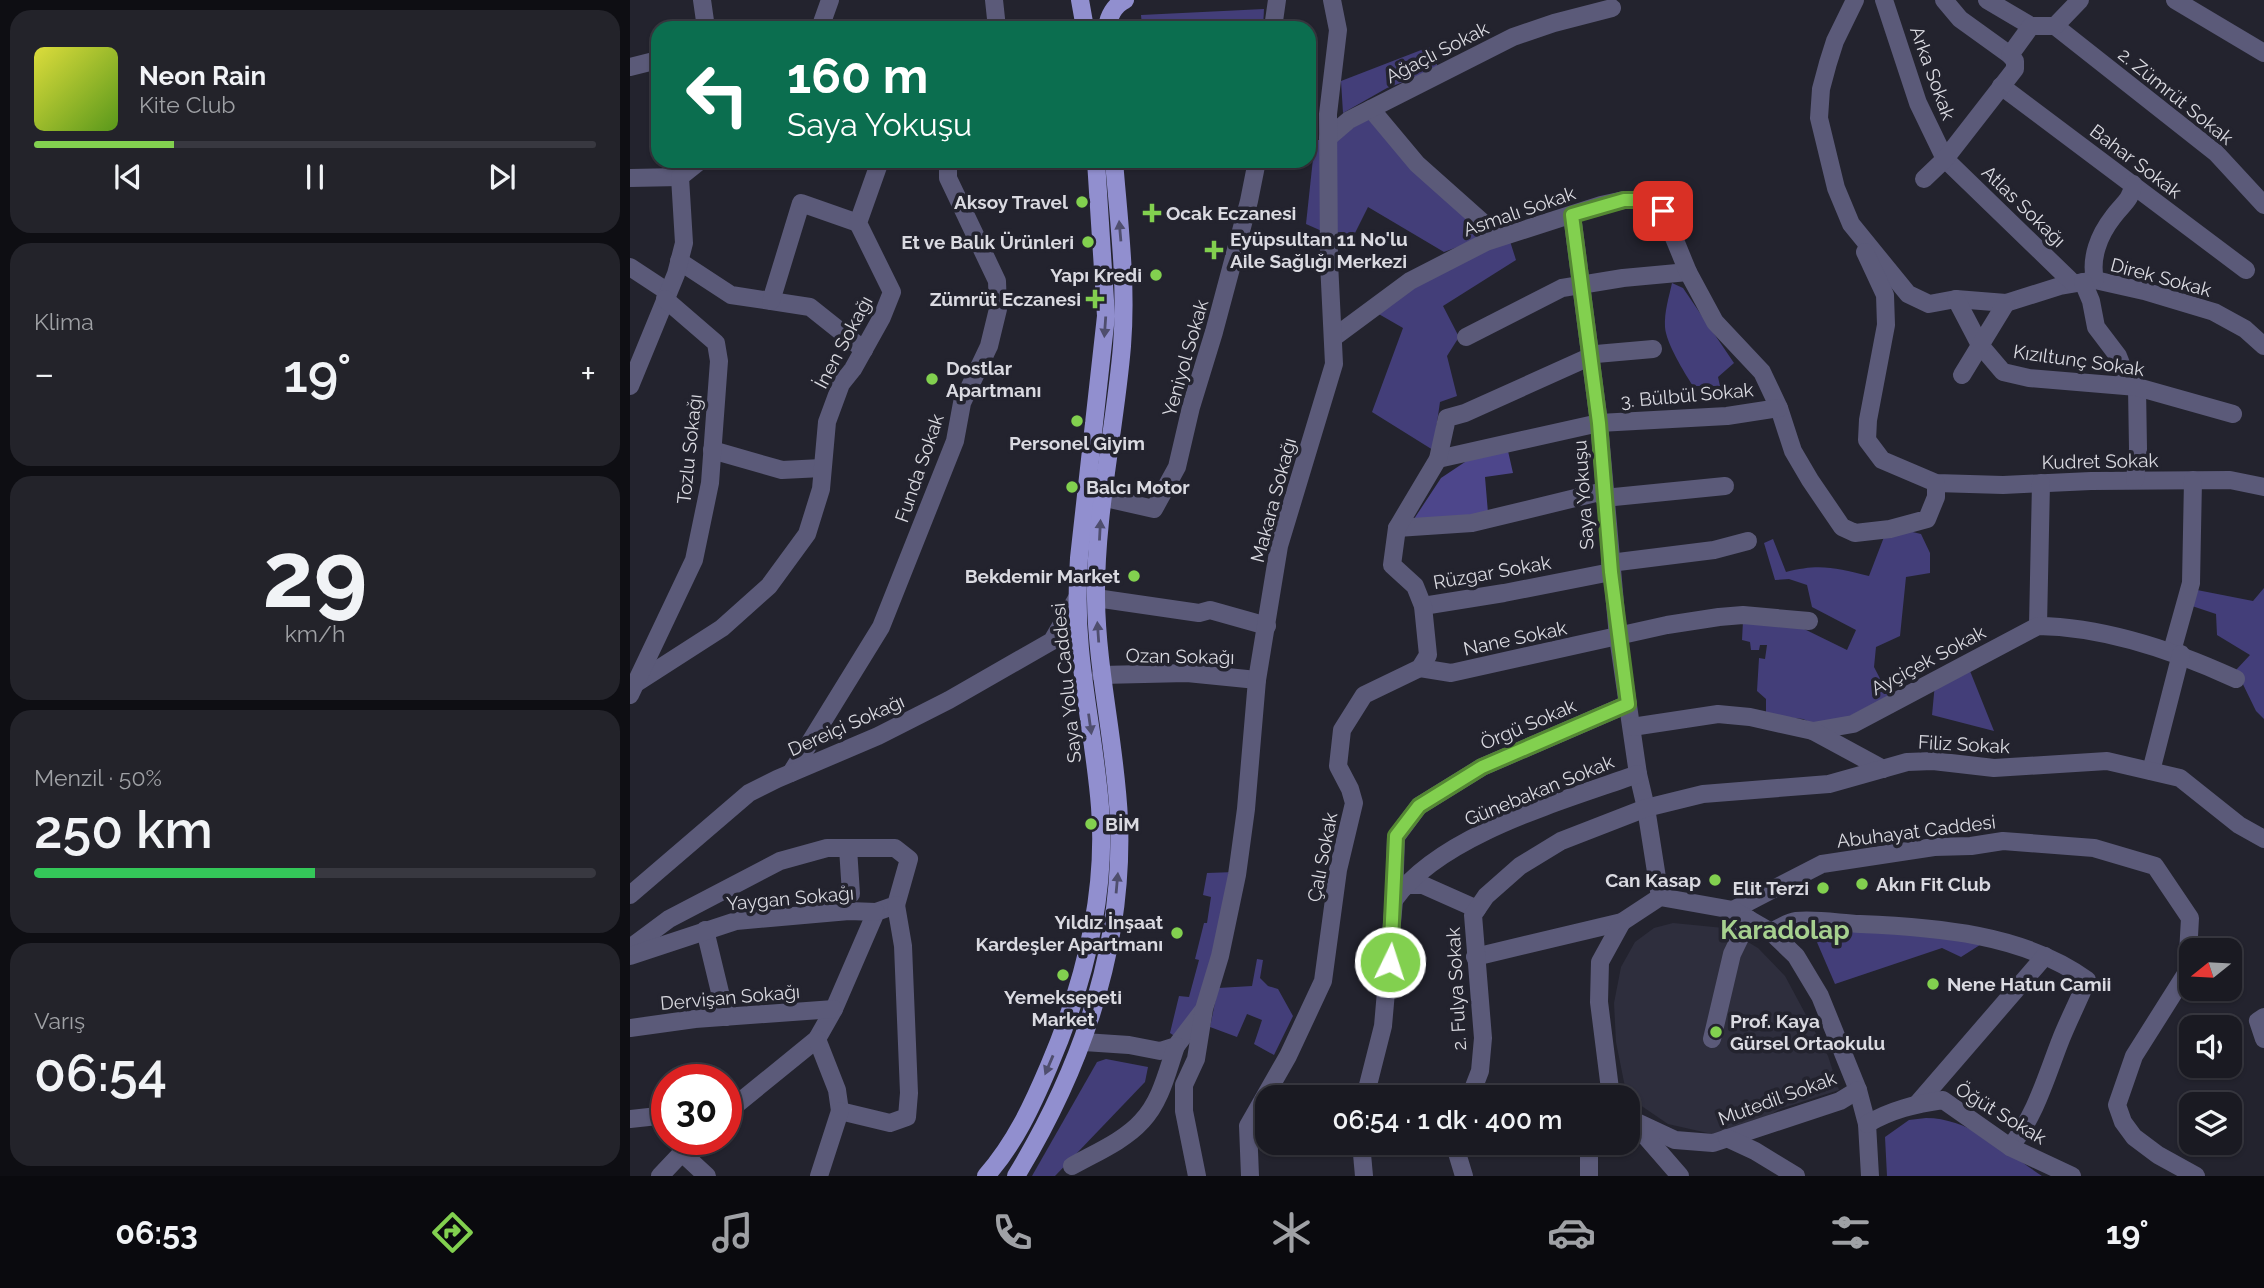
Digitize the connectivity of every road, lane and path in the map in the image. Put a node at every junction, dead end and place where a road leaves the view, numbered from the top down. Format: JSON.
{"nodes":[{"id":1,"x":702,"y":0,"type":"edge"},
{"id":2,"x":831,"y":0,"type":"edge"},
{"id":3,"x":994,"y":0,"type":"edge"},
{"id":4,"x":1080,"y":0,"type":"edge"},
{"id":5,"x":1125,"y":0,"type":"edge"},
{"id":6,"x":1276,"y":0,"type":"edge"},
{"id":7,"x":1332,"y":0,"type":"edge"},
{"id":8,"x":1855,"y":0,"type":"edge"},
{"id":9,"x":1884,"y":0,"type":"edge"},
{"id":10,"x":1944,"y":0,"type":"edge"},
{"id":11,"x":1987,"y":0,"type":"edge"},
{"id":12,"x":2080,"y":0,"type":"edge"},
{"id":13,"x":2175,"y":0,"type":"edge"},
{"id":14,"x":1612,"y":8,"type":"dead end"},
{"id":15,"x":705,"y":21,"type":"edge"},
{"id":16,"x":823,"y":21,"type":"edge"},
{"id":17,"x":996,"y":21,"type":"edge"},
{"id":18,"x":1084,"y":21,"type":"edge"},
{"id":19,"x":1108,"y":21,"type":"edge"},
{"id":20,"x":1274,"y":21,"type":"edge"},
{"id":21,"x":2031,"y":26,"type":"junction"},
{"id":22,"x":2054,"y":26,"type":"junction"},
{"id":23,"x":2264,"y":53,"type":"edge"},
{"id":24,"x":2010,"y":55,"type":"junction"},
{"id":25,"x":651,"y":62,"type":"edge"},
{"id":26,"x":630,"y":66,"type":"edge"},
{"id":27,"x":2001,"y":86,"type":"junction"},
{"id":28,"x":1371,"y":109,"type":"junction"},
{"id":29,"x":1328,"y":138,"type":"junction"},
{"id":30,"x":1945,"y":159,"type":"junction"},
{"id":31,"x":691,"y":168,"type":"edge"},
{"id":32,"x":878,"y":168,"type":"edge"},
{"id":33,"x":948,"y":168,"type":"edge"},
{"id":34,"x":1096,"y":168,"type":"edge"},
{"id":35,"x":1114,"y":168,"type":"edge"},
{"id":36,"x":1256,"y":168,"type":"edge"},
{"id":37,"x":680,"y":177,"type":"junction"},
{"id":38,"x":630,"y":178,"type":"edge"},
{"id":39,"x":1924,"y":179,"type":"dead end"},
{"id":40,"x":2133,"y":184,"type":"junction"},
{"id":41,"x":2264,"y":205,"type":"edge"},
{"id":42,"x":1572,"y":215,"type":"junction"},
{"id":43,"x":858,"y":223,"type":"junction"},
{"id":44,"x":1857,"y":233,"type":"junction"},
{"id":45,"x":1499,"y":237,"type":"junction"},
{"id":46,"x":679,"y":261,"type":"junction"},
{"id":47,"x":630,"y":267,"type":"edge"},
{"id":48,"x":2246,"y":270,"type":"dead end"},
{"id":49,"x":1688,"y":272,"type":"junction"},
{"id":50,"x":2084,"y":282,"type":"junction"},
{"id":51,"x":1582,"y":284,"type":"junction"},
{"id":52,"x":666,"y":296,"type":"junction"},
{"id":53,"x":1956,"y":299,"type":"junction"},
{"id":54,"x":771,"y":301,"type":"junction"},
{"id":55,"x":2006,"y":303,"type":"junction"},
{"id":56,"x":1466,"y":337,"type":"dead end"},
{"id":57,"x":1333,"y":338,"type":"junction"},
{"id":58,"x":1980,"y":345,"type":"junction"},
{"id":59,"x":2264,"y":345,"type":"edge"},
{"id":60,"x":1653,"y":349,"type":"dead end"},
{"id":61,"x":864,"y":350,"type":"junction"},
{"id":62,"x":1589,"y":358,"type":"junction"},
{"id":63,"x":1962,"y":375,"type":"dead end"},
{"id":64,"x":630,"y":386,"type":"edge"},
{"id":65,"x":2137,"y":387,"type":"junction"},
{"id":66,"x":1779,"y":408,"type":"junction"},
{"id":67,"x":2233,"y":414,"type":"dead end"},
{"id":68,"x":1599,"y":423,"type":"junction"},
{"id":69,"x":712,"y":450,"type":"junction"},
{"id":70,"x":1438,"y":459,"type":"junction"},
{"id":71,"x":822,"y":468,"type":"junction"},
{"id":72,"x":2135,"y":480,"type":"junction"},
{"id":73,"x":2193,"y":481,"type":"junction"},
{"id":74,"x":1936,"y":483,"type":"junction"},
{"id":75,"x":2041,"y":483,"type":"junction"},
{"id":76,"x":1726,"y":486,"type":"dead end"},
{"id":77,"x":2264,"y":487,"type":"edge"},
{"id":78,"x":1604,"y":495,"type":"junction"},
{"id":79,"x":1101,"y":497,"type":"junction"},
{"id":80,"x":1396,"y":528,"type":"junction"},
{"id":81,"x":1748,"y":541,"type":"dead end"},
{"id":82,"x":1610,"y":567,"type":"junction"},
{"id":83,"x":1077,"y":598,"type":"junction"},
{"id":84,"x":1096,"y":598,"type":"junction"},
{"id":85,"x":1423,"y":606,"type":"junction"},
{"id":86,"x":1809,"y":621,"type":"dead end"},
{"id":87,"x":1267,"y":626,"type":"junction"},
{"id":88,"x":2038,"y":626,"type":"junction"},
{"id":89,"x":1618,"y":637,"type":"junction"},
{"id":90,"x":2176,"y":653,"type":"junction"},
{"id":91,"x":1420,"y":668,"type":"junction"},
{"id":92,"x":1101,"y":676,"type":"junction"},
{"id":93,"x":2236,"y":679,"type":"dead end"},
{"id":94,"x":1257,"y":680,"type":"junction"},
{"id":95,"x":634,"y":688,"type":"edge"},
{"id":96,"x":1628,"y":704,"type":"junction"},
{"id":97,"x":1632,"y":727,"type":"junction"},
{"id":98,"x":1813,"y":731,"type":"junction"},
{"id":99,"x":1883,"y":769,"type":"junction"},
{"id":100,"x":2151,"y":771,"type":"junction"},
{"id":101,"x":791,"y":773,"type":"junction"},
{"id":102,"x":1638,"y":774,"type":"junction"},
{"id":103,"x":1646,"y":807,"type":"junction"},
{"id":104,"x":2264,"y":839,"type":"edge"},
{"id":105,"x":848,"y":848,"type":"junction"},
{"id":106,"x":1405,"y":885,"type":"junction"},
{"id":107,"x":851,"y":894,"type":"dead end"},
{"id":108,"x":630,"y":895,"type":"edge"},
{"id":109,"x":1660,"y":897,"type":"junction"},
{"id":110,"x":1394,"y":900,"type":"junction"},
{"id":111,"x":895,"y":905,"type":"junction"},
{"id":112,"x":1477,"y":909,"type":"junction"},
{"id":113,"x":1733,"y":910,"type":"junction"},
{"id":114,"x":876,"y":912,"type":"junction"},
{"id":115,"x":1749,"y":919,"type":"junction"},
{"id":116,"x":1622,"y":922,"type":"junction"},
{"id":117,"x":705,"y":930,"type":"junction"},
{"id":118,"x":1771,"y":932,"type":"junction"},
{"id":119,"x":630,"y":948,"type":"edge"},
{"id":120,"x":630,"y":956,"type":"edge"},
{"id":121,"x":2045,"y":956,"type":"junction"},
{"id":122,"x":1475,"y":957,"type":"junction"},
{"id":123,"x":1204,"y":1009,"type":"junction"},
{"id":124,"x":834,"y":1010,"type":"junction"},
{"id":125,"x":726,"y":1017,"type":"junction"},
{"id":126,"x":2264,"y":1017,"type":"edge"},
{"id":127,"x":630,"y":1028,"type":"edge"},
{"id":128,"x":817,"y":1039,"type":"junction"},
{"id":129,"x":1713,"y":1039,"type":"dead end"},
{"id":130,"x":2264,"y":1039,"type":"edge"},
{"id":131,"x":1060,"y":1040,"type":"junction"},
{"id":132,"x":1084,"y":1042,"type":"junction"},
{"id":133,"x":1176,"y":1046,"type":"junction"},
{"id":134,"x":1368,"y":1085,"type":"edge"},
{"id":135,"x":1474,"y":1085,"type":"edge"},
{"id":136,"x":1609,"y":1085,"type":"edge"},
{"id":137,"x":1858,"y":1090,"type":"junction"},
{"id":138,"x":742,"y":1100,"type":"edge"},
{"id":139,"x":1919,"y":1103,"type":"junction"},
{"id":140,"x":840,"y":1111,"type":"junction"},
{"id":141,"x":651,"y":1117,"type":"edge"},
{"id":142,"x":630,"y":1119,"type":"edge"},
{"id":143,"x":1640,"y":1123,"type":"edge"},
{"id":144,"x":1867,"y":1124,"type":"junction"},
{"id":145,"x":1640,"y":1131,"type":"edge"},
{"id":146,"x":1727,"y":1138,"type":"junction"},
{"id":147,"x":2010,"y":1147,"type":"junction"},
{"id":148,"x":678,"y":1155,"type":"edge"},
{"id":149,"x":684,"y":1155,"type":"edge"},
{"id":150,"x":1362,"y":1155,"type":"edge"},
{"id":151,"x":1458,"y":1155,"type":"edge"},
{"id":152,"x":1589,"y":1155,"type":"edge"},
{"id":153,"x":1072,"y":1166,"type":"dead end"},
{"id":154,"x":660,"y":1176,"type":"edge"},
{"id":155,"x":707,"y":1176,"type":"edge"},
{"id":156,"x":819,"y":1176,"type":"edge"},
{"id":157,"x":986,"y":1176,"type":"edge"},
{"id":158,"x":1016,"y":1176,"type":"edge"},
{"id":159,"x":1198,"y":1176,"type":"edge"},
{"id":160,"x":1250,"y":1176,"type":"edge"},
{"id":161,"x":1364,"y":1176,"type":"edge"},
{"id":162,"x":1464,"y":1176,"type":"edge"},
{"id":163,"x":1589,"y":1176,"type":"edge"},
{"id":164,"x":1679,"y":1176,"type":"edge"},
{"id":165,"x":1796,"y":1176,"type":"edge"},
{"id":166,"x":1870,"y":1176,"type":"edge"},
{"id":167,"x":2072,"y":1176,"type":"edge"},
{"id":168,"x":2196,"y":1176,"type":"edge"}],
"edges":[{"from":1,"to":15,"type":"street"},
{"from":2,"to":16,"type":"street"},
{"from":3,"to":17,"type":"street"},
{"from":4,"to":18,"type":"main road"},
{"from":5,"to":19,"type":"main road"},
{"from":6,"to":20,"type":"street"},
{"from":7,"to":29,"type":"street","name":"Makara Sokağı"},
{"from":8,"to":44,"type":"street","name":"Direk Sokak"},
{"from":9,"to":30,"type":"street","name":"Arka Sokak"},
{"from":10,"to":24,"type":"street"},
{"from":11,"to":21,"type":"street"},
{"from":12,"to":22,"type":"street"},
{"from":13,"to":23,"type":"street"},
{"from":14,"to":28,"type":"street","name":"Ağaçlı Sokak"},
{"from":21,"to":22,"type":"street"},
{"from":21,"to":24,"type":"street"},
{"from":22,"to":41,"type":"street","name":"2. Zümrüt Sokak"},
{"from":24,"to":27,"type":"street"},
{"from":25,"to":26,"type":"street"},
{"from":27,"to":30,"type":"street"},
{"from":27,"to":40,"type":"street","name":"Bahar Sokak"},
{"from":28,"to":29,"type":"street","name":"Ağaçlı Sokak"},
{"from":28,"to":45,"type":"street"},
{"from":29,"to":57,"type":"street","name":"Makara Sokağı"},
{"from":30,"to":39,"type":"street"},
{"from":30,"to":50,"type":"street","name":"Atlas Sokağı"},
{"from":31,"to":37,"type":"street"},
{"from":32,"to":43,"type":"street"},
{"from":33,"to":101,"type":"street","name":"Funda Sokak"},
{"from":34,"to":83,"type":"main road","name":"Saya Yolu Caddesi","one_way":true},
{"from":79,"to":35,"type":"main road","name":"Saya Yolu Caddesi","one_way":true},
{"from":36,"to":79,"type":"street","name":"Yeniyol Sokak"},
{"from":37,"to":38,"type":"street"},
{"from":37,"to":46,"type":"street"},
{"from":40,"to":48,"type":"street","name":"Bahar Sokak"},
{"from":40,"to":50,"type":"street"},
{"from":42,"to":45,"type":"street","name":"Asmalı Sokak"},
{"from":42,"to":49,"type":"street","name":"Asmalı Sokak"},
{"from":42,"to":51,"type":"street","name":"Saya Yokuşu"},
{"from":43,"to":54,"type":"street"},
{"from":43,"to":61,"type":"street","name":"İnen Sokağı"},
{"from":44,"to":53,"type":"street","name":"Direk Sokak"},
{"from":44,"to":74,"type":"street"},
{"from":45,"to":57,"type":"street","name":"Asmalı Sokak"},
{"from":46,"to":52,"type":"street"},
{"from":46,"to":54,"type":"street"},
{"from":47,"to":52,"type":"street"},
{"from":49,"to":51,"type":"street"},
{"from":49,"to":66,"type":"street","name":"Asmalı Sokak"},
{"from":50,"to":55,"type":"street","name":"Direk Sokak"},
{"from":50,"to":59,"type":"street","name":"Direk Sokak"},
{"from":50,"to":65,"type":"street"},
{"from":51,"to":56,"type":"street"},
{"from":51,"to":62,"type":"street","name":"Saya Yokuşu"},
{"from":52,"to":64,"type":"street"},
{"from":52,"to":69,"type":"street","name":"Tozlu Sokağı"},
{"from":53,"to":55,"type":"street","name":"Direk Sokak"},
{"from":53,"to":58,"type":"street","name":"Kızıltunç Sokak"},
{"from":54,"to":61,"type":"street"},
{"from":55,"to":58,"type":"street"},
{"from":57,"to":87,"type":"street","name":"Makara Sokağı"},
{"from":58,"to":63,"type":"street"},
{"from":58,"to":65,"type":"street","name":"Kızıltunç Sokak"},
{"from":60,"to":62,"type":"street"},
{"from":61,"to":71,"type":"street","name":"İnen Sokağı"},
{"from":62,"to":68,"type":"street","name":"Saya Yokuşu"},
{"from":62,"to":70,"type":"street"},
{"from":65,"to":67,"type":"street","name":"Kızıltunç Sokak"},
{"from":65,"to":72,"type":"street"},
{"from":66,"to":68,"type":"street","name":"3. Bülbül Sokak"},
{"from":66,"to":74,"type":"street","name":"Asmalı Sokak"},
{"from":68,"to":70,"type":"street","name":"3. Bülbül Sokak"},
{"from":68,"to":78,"type":"street","name":"Saya Yokuşu"},
{"from":69,"to":71,"type":"street"},
{"from":69,"to":95,"type":"street","name":"Tozlu Sokağı"},
{"from":70,"to":80,"type":"street"},
{"from":71,"to":95,"type":"street","name":"İnen Sokağı"},
{"from":72,"to":73,"type":"street","name":"Kudret Sokak"},
{"from":72,"to":75,"type":"street","name":"Kudret Sokak"},
{"from":73,"to":77,"type":"street","name":"Kudret Sokak"},
{"from":73,"to":90,"type":"street"},
{"from":74,"to":75,"type":"street","name":"Kudret Sokak"},
{"from":75,"to":88,"type":"street"},
{"from":76,"to":78,"type":"street"},
{"from":78,"to":80,"type":"street"},
{"from":78,"to":82,"type":"street","name":"Saya Yokuşu"},
{"from":84,"to":79,"type":"main road","name":"Saya Yolu Caddesi","one_way":true},
{"from":80,"to":85,"type":"street"},
{"from":81,"to":82,"type":"street","name":"Rüzgar Sokak"},
{"from":82,"to":85,"type":"street","name":"Rüzgar Sokak"},
{"from":82,"to":89,"type":"street","name":"Saya Yokuşu"},
{"from":83,"to":84,"type":"main road"},
{"from":83,"to":101,"type":"street","name":"Dereiçi Sokağı"},
{"from":83,"to":131,"type":"main road","name":"Saya Yolu Caddesi","one_way":true},
{"from":84,"to":87,"type":"street"},
{"from":92,"to":84,"type":"main road","name":"Saya Yolu Caddesi","one_way":true},
{"from":85,"to":91,"type":"street"},
{"from":86,"to":89,"type":"street","name":"Nane Sokak"},
{"from":87,"to":94,"type":"street","name":"Makara Sokağı"},
{"from":88,"to":90,"type":"street"},
{"from":88,"to":98,"type":"street","name":"Ayçiçek Sokak"},
{"from":89,"to":91,"type":"street","name":"Nane Sokak"},
{"from":89,"to":96,"type":"street","name":"Saya Yokuşu"},
{"from":90,"to":93,"type":"street"},
{"from":90,"to":100,"type":"street"},
{"from":91,"to":160,"type":"street","name":"Çalı Sokak"},
{"from":92,"to":94,"type":"street","name":"Ozan Sokağı"},
{"from":132,"to":92,"type":"main road","name":"Saya Yolu Caddesi","one_way":true},
{"from":94,"to":123,"type":"street","name":"Makara Sokağı"},
{"from":96,"to":97,"type":"street","name":"Saya Yokuşu"},
{"from":96,"to":110,"type":"street","name":"Örgü Sokak"},
{"from":97,"to":98,"type":"street","name":"Ayçiçek Sokak"},
{"from":97,"to":102,"type":"street","name":"Saya Yokuşu"},
{"from":98,"to":99,"type":"street"},
{"from":99,"to":100,"type":"street","name":"Filiz Sokak"},
{"from":99,"to":103,"type":"street","name":"Filiz Sokak"},
{"from":100,"to":104,"type":"street","name":"Filiz Sokak"},
{"from":101,"to":108,"type":"street","name":"Dereiçi Sokağı"},
{"from":102,"to":103,"type":"street","name":"Saya Yokuşu"},
{"from":102,"to":106,"type":"street","name":"Günebakan Sokak"},
{"from":103,"to":109,"type":"street","name":"Saya Yokuşu"},
{"from":103,"to":112,"type":"street","name":"2. Fulya Sokak"},
{"from":105,"to":107,"type":"street"},
{"from":105,"to":111,"type":"street"},
{"from":105,"to":119,"type":"street"},
{"from":106,"to":110,"type":"street","name":"Günebakan Sokak"},
{"from":106,"to":112,"type":"street"},
{"from":109,"to":113,"type":"street"},
{"from":109,"to":116,"type":"street"},
{"from":110,"to":134,"type":"street","name":"Örgü Sokak"},
{"from":111,"to":114,"type":"street"},
{"from":111,"to":140,"type":"street"},
{"from":112,"to":122,"type":"street","name":"2. Fulya Sokak"},
{"from":113,"to":115,"type":"street"},
{"from":113,"to":168,"type":"street","name":"Abuhayat Caddesi"},
{"from":114,"to":117,"type":"street","name":"Yaygan Sokağı"},
{"from":114,"to":124,"type":"street"},
{"from":115,"to":118,"type":"street"},
{"from":115,"to":129,"type":"street"},
{"from":116,"to":122,"type":"street"},
{"from":116,"to":136,"type":"street"},
{"from":117,"to":120,"type":"street","name":"Yaygan Sokağı"},
{"from":117,"to":125,"type":"street"},
{"from":118,"to":121,"type":"street"},
{"from":118,"to":137,"type":"street"},
{"from":121,"to":139,"type":"street"},
{"from":121,"to":147,"type":"street"},
{"from":122,"to":135,"type":"street","name":"2. Fulya Sokak"},
{"from":123,"to":133,"type":"street"},
{"from":123,"to":159,"type":"street"},
{"from":124,"to":125,"type":"street","name":"Dervişan Sokağı"},
{"from":124,"to":128,"type":"street"},
{"from":125,"to":127,"type":"street","name":"Dervişan Sokağı"},
{"from":126,"to":130,"type":"street"},
{"from":128,"to":138,"type":"street"},
{"from":128,"to":140,"type":"street"},
{"from":131,"to":132,"type":"main road"},
{"from":131,"to":157,"type":"main road","name":"Saya Yolu Caddesi","one_way":true},
{"from":132,"to":133,"type":"street"},
{"from":132,"to":158,"type":"main road","name":"Saya Yolu Caddesi"},
{"from":133,"to":153,"type":"street"},
{"from":137,"to":144,"type":"street"},
{"from":137,"to":146,"type":"street","name":"Mutedil Sokak"},
{"from":139,"to":144,"type":"street","name":"Öğüt Sokak"},
{"from":139,"to":147,"type":"street","name":"Öğüt Sokak"},
{"from":140,"to":156,"type":"street"},
{"from":141,"to":142,"type":"street"},
{"from":143,"to":146,"type":"street","name":"Mutedil Sokak"},
{"from":144,"to":166,"type":"street"},
{"from":145,"to":164,"type":"street"},
{"from":146,"to":165,"type":"street"},
{"from":147,"to":167,"type":"street","name":"Öğüt Sokak"},
{"from":148,"to":154,"type":"street"},
{"from":149,"to":155,"type":"street"},
{"from":150,"to":161,"type":"street"},
{"from":151,"to":162,"type":"street"},
{"from":152,"to":163,"type":"street"}]}
